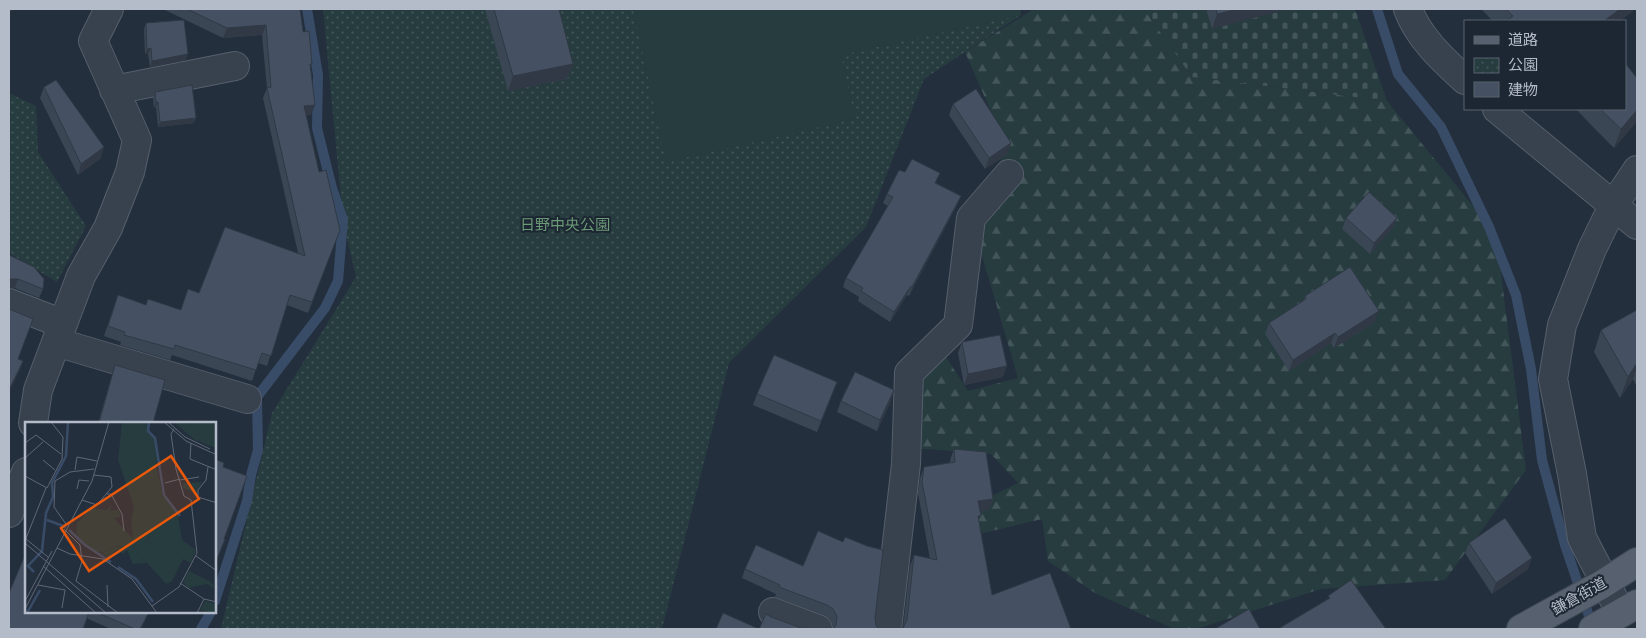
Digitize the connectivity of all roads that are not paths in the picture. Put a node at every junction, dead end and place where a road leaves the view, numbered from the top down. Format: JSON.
{"nodes":[{"id":1,"x":109,"y":9,"type":"edge"},
{"id":2,"x":1408,"y":9,"type":"edge"},
{"id":3,"x":235,"y":66,"type":"dead end"},
{"id":4,"x":1464,"y":79,"type":"edge"},
{"id":5,"x":114,"y":90,"type":"junction"},
{"id":6,"x":1499,"y":110,"type":"edge"},
{"id":7,"x":1637,"y":170,"type":"edge"},
{"id":8,"x":1009,"y":174,"type":"dead end"},
{"id":9,"x":1613,"y":206,"type":"junction"},
{"id":10,"x":1637,"y":225,"type":"edge"},
{"id":11,"x":9,"y":303,"type":"edge"},
{"id":12,"x":60,"y":333,"type":"junction"},
{"id":13,"x":247,"y":399,"type":"dead end"},
{"id":14,"x":33,"y":422,"type":"edge"},
{"id":15,"x":25,"y":474,"type":"edge"},
{"id":16,"x":9,"y":513,"type":"edge"},
{"id":17,"x":9,"y":520,"type":"edge"},
{"id":18,"x":25,"y":528,"type":"edge"},
{"id":19,"x":1637,"y":562,"type":"edge"},
{"id":20,"x":1603,"y":584,"type":"junction"},
{"id":21,"x":773,"y":612,"type":"dead end"},
{"id":22,"x":1616,"y":616,"type":"edge"},
{"id":23,"x":818,"y":629,"type":"edge"},
{"id":24,"x":887,"y":629,"type":"edge"},
{"id":25,"x":1521,"y":629,"type":"edge"}],
"edges":[{"from":1,"to":5,"type":"street"},
{"from":2,"to":4,"type":"street"},
{"from":3,"to":5,"type":"street"},
{"from":5,"to":12,"type":"street"},
{"from":6,"to":9,"type":"street"},
{"from":7,"to":9,"type":"street"},
{"from":8,"to":24,"type":"street"},
{"from":9,"to":10,"type":"street"},
{"from":9,"to":20,"type":"street"},
{"from":11,"to":12,"type":"street"},
{"from":12,"to":13,"type":"street"},
{"from":12,"to":14,"type":"street"},
{"from":15,"to":16,"type":"street"},
{"from":17,"to":18,"type":"street"},
{"from":19,"to":20,"type":"main road","name":"鎌倉街道"},
{"from":20,"to":22,"type":"street"},
{"from":20,"to":25,"type":"main road","name":"鎌倉街道"},
{"from":21,"to":23,"type":"street"}]}
